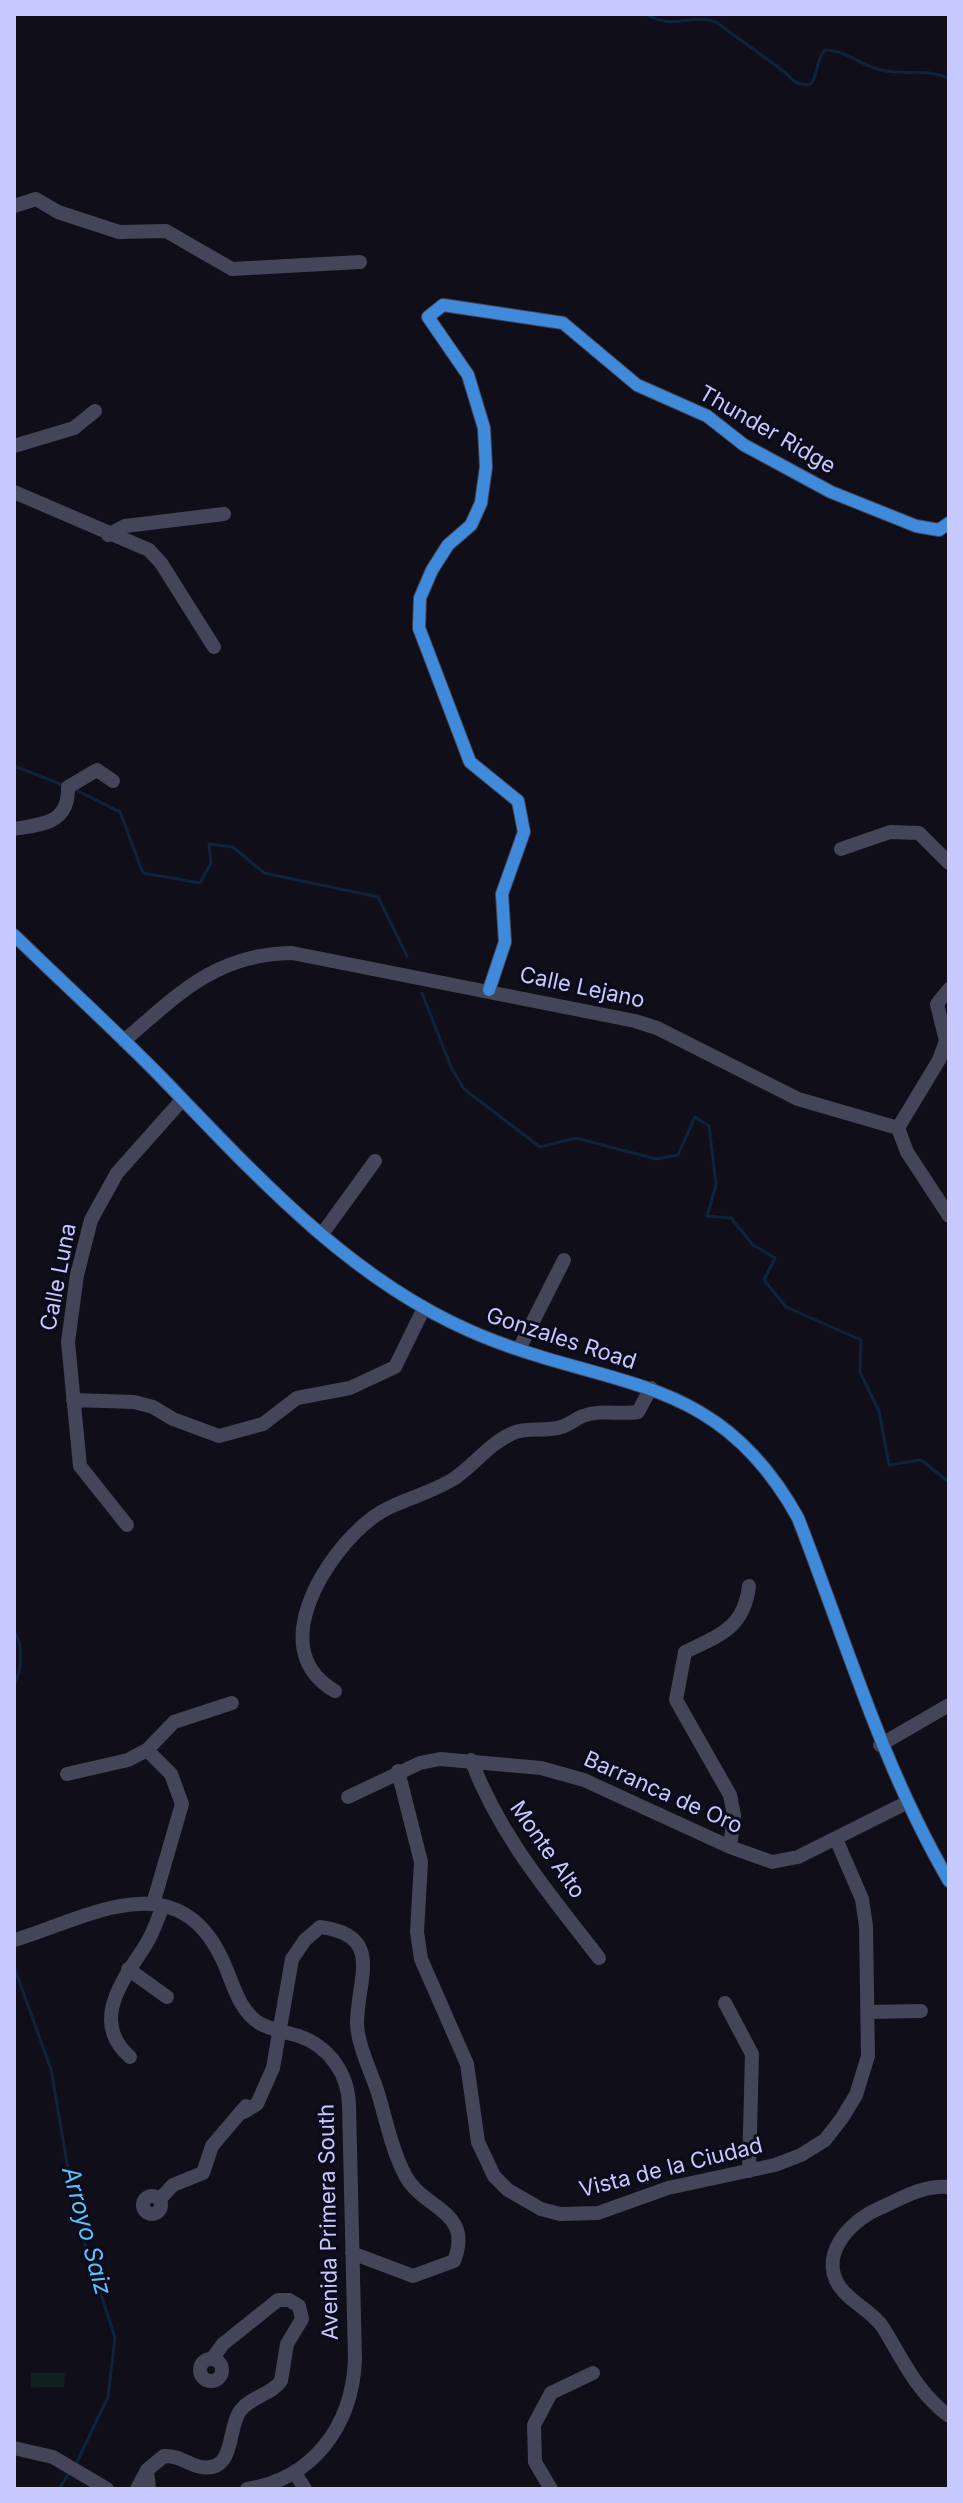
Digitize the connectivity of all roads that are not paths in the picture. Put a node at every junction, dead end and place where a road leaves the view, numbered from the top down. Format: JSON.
{"nodes":[{"id":1,"x":14,"y":206,"type":"edge"},
{"id":2,"x":360,"y":262,"type":"dead end"},
{"id":3,"x":95,"y":411,"type":"dead end"},
{"id":4,"x":14,"y":446,"type":"edge"},
{"id":5,"x":14,"y":492,"type":"edge"},
{"id":6,"x":224,"y":514,"type":"dead end"},
{"id":7,"x":949,"y":523,"type":"edge"},
{"id":8,"x":108,"y":535,"type":"junction"},
{"id":9,"x":214,"y":647,"type":"dead end"},
{"id":10,"x":113,"y":781,"type":"dead end"},
{"id":11,"x":14,"y":829,"type":"edge"},
{"id":12,"x":841,"y":849,"type":"dead end"},
{"id":13,"x":949,"y":863,"type":"edge"},
{"id":14,"x":14,"y":935,"type":"edge"},
{"id":15,"x":949,"y":989,"type":"edge"},
{"id":16,"x":489,"y":990,"type":"junction"},
{"id":17,"x":124,"y":1041,"type":"junction"},
{"id":18,"x":182,"y":1100,"type":"junction"},
{"id":19,"x":898,"y":1128,"type":"junction"},
{"id":20,"x":375,"y":1161,"type":"dead end"},
{"id":21,"x":949,"y":1216,"type":"edge"},
{"id":22,"x":322,"y":1234,"type":"junction"},
{"id":23,"x":564,"y":1260,"type":"dead end"},
{"id":24,"x":424,"y":1308,"type":"junction"},
{"id":25,"x":519,"y":1349,"type":"junction"},
{"id":26,"x":651,"y":1388,"type":"junction"},
{"id":27,"x":73,"y":1400,"type":"junction"},
{"id":28,"x":127,"y":1525,"type":"dead end"},
{"id":29,"x":749,"y":1586,"type":"dead end"},
{"id":30,"x":335,"y":1691,"type":"dead end"},
{"id":31,"x":232,"y":1703,"type":"dead end"},
{"id":32,"x":949,"y":1705,"type":"edge"},
{"id":33,"x":880,"y":1745,"type":"junction"},
{"id":34,"x":147,"y":1750,"type":"junction"},
{"id":35,"x":471,"y":1760,"type":"junction"},
{"id":36,"x":398,"y":1771,"type":"junction"},
{"id":37,"x":67,"y":1774,"type":"dead end"},
{"id":38,"x":348,"y":1797,"type":"dead end"},
{"id":39,"x":906,"y":1803,"type":"junction"},
{"id":40,"x":836,"y":1839,"type":"junction"},
{"id":41,"x":730,"y":1847,"type":"junction"},
{"id":42,"x":949,"y":1881,"type":"edge"},
{"id":43,"x":158,"y":1905,"type":"junction"},
{"id":44,"x":16,"y":1939,"type":"edge"},
{"id":45,"x":599,"y":1958,"type":"dead end"},
{"id":46,"x":128,"y":1969,"type":"junction"},
{"id":47,"x":167,"y":1997,"type":"dead end"},
{"id":48,"x":725,"y":2003,"type":"dead end"},
{"id":49,"x":921,"y":2011,"type":"dead end"},
{"id":50,"x":868,"y":2012,"type":"junction"},
{"id":51,"x":281,"y":2032,"type":"junction"},
{"id":52,"x":130,"y":2057,"type":"dead end"},
{"id":53,"x":749,"y":2171,"type":"junction"},
{"id":54,"x":949,"y":2187,"type":"edge"},
{"id":55,"x":160,"y":2199,"type":"dead end"},
{"id":56,"x":352,"y":2253,"type":"junction"},
{"id":57,"x":212,"y":2359,"type":"dead end"},
{"id":58,"x":593,"y":2373,"type":"dead end"},
{"id":59,"x":949,"y":2416,"type":"edge"},
{"id":60,"x":14,"y":2448,"type":"edge"},
{"id":61,"x":147,"y":2470,"type":"junction"},
{"id":62,"x":295,"y":2473,"type":"junction"},
{"id":63,"x":107,"y":2489,"type":"edge"},
{"id":64,"x":137,"y":2489,"type":"edge"},
{"id":65,"x":149,"y":2489,"type":"edge"},
{"id":66,"x":247,"y":2489,"type":"edge"},
{"id":67,"x":305,"y":2489,"type":"edge"},
{"id":68,"x":551,"y":2489,"type":"edge"}],
"edges":[{"from":1,"to":2,"type":"street"},
{"from":3,"to":4,"type":"street"},
{"from":5,"to":8,"type":"street"},
{"from":6,"to":8,"type":"street"},
{"from":7,"to":16,"type":"street","name":"Thunder Ridge"},
{"from":8,"to":9,"type":"street"},
{"from":10,"to":11,"type":"street"},
{"from":12,"to":13,"type":"street"},
{"from":14,"to":17,"type":"street","name":"Gonzales Road"},
{"from":15,"to":19,"type":"street"},
{"from":16,"to":17,"type":"street","name":"Calle Lejano"},
{"from":16,"to":19,"type":"street","name":"Calle Lejano"},
{"from":17,"to":18,"type":"street","name":"Gonzales Road"},
{"from":18,"to":22,"type":"street","name":"Gonzales Road"},
{"from":18,"to":27,"type":"street","name":"Calle Luna"},
{"from":19,"to":21,"type":"street"},
{"from":20,"to":22,"type":"street"},
{"from":22,"to":24,"type":"street","name":"Gonzales Road"},
{"from":23,"to":25,"type":"street"},
{"from":24,"to":25,"type":"street","name":"Gonzales Road"},
{"from":24,"to":27,"type":"street"},
{"from":25,"to":26,"type":"street","name":"Gonzales Road"},
{"from":26,"to":30,"type":"street"},
{"from":26,"to":33,"type":"street","name":"Gonzales Road"},
{"from":27,"to":28,"type":"street","name":"Calle Luna"},
{"from":29,"to":41,"type":"street"},
{"from":31,"to":34,"type":"street"},
{"from":32,"to":33,"type":"street"},
{"from":33,"to":39,"type":"street","name":"Gonzales Road"},
{"from":34,"to":37,"type":"street"},
{"from":34,"to":43,"type":"street"},
{"from":35,"to":36,"type":"street","name":"Barranca de Oro"},
{"from":35,"to":41,"type":"street","name":"Barranca de Oro"},
{"from":35,"to":45,"type":"street","name":"Monte Alto"},
{"from":36,"to":38,"type":"street","name":"Barranca de Oro"},
{"from":36,"to":53,"type":"street","name":"Vista de la Ciudad"},
{"from":39,"to":40,"type":"street","name":"Barranca de Oro"},
{"from":39,"to":42,"type":"street","name":"Gonzales Road"},
{"from":40,"to":41,"type":"street","name":"Barranca de Oro"},
{"from":40,"to":50,"type":"street","name":"Vista de la Ciudad"},
{"from":43,"to":44,"type":"street"},
{"from":43,"to":46,"type":"street"},
{"from":43,"to":51,"type":"street","name":"Avenida Primera South"},
{"from":46,"to":47,"type":"street"},
{"from":46,"to":52,"type":"street"},
{"from":48,"to":53,"type":"street"},
{"from":49,"to":50,"type":"street"},
{"from":50,"to":53,"type":"street","name":"Vista de la Ciudad"},
{"from":51,"to":55,"type":"street"},
{"from":51,"to":56,"type":"street","name":"Avenida Primera South"},
{"from":51,"to":56,"type":"street"},
{"from":54,"to":59,"type":"street"},
{"from":56,"to":62,"type":"street","name":"Avenida Primera South"},
{"from":57,"to":61,"type":"street"},
{"from":58,"to":68,"type":"street"},
{"from":60,"to":63,"type":"street"},
{"from":61,"to":64,"type":"street"},
{"from":61,"to":65,"type":"street"},
{"from":62,"to":66,"type":"street","name":"Avenida Primera South"},
{"from":62,"to":67,"type":"street"}]}
